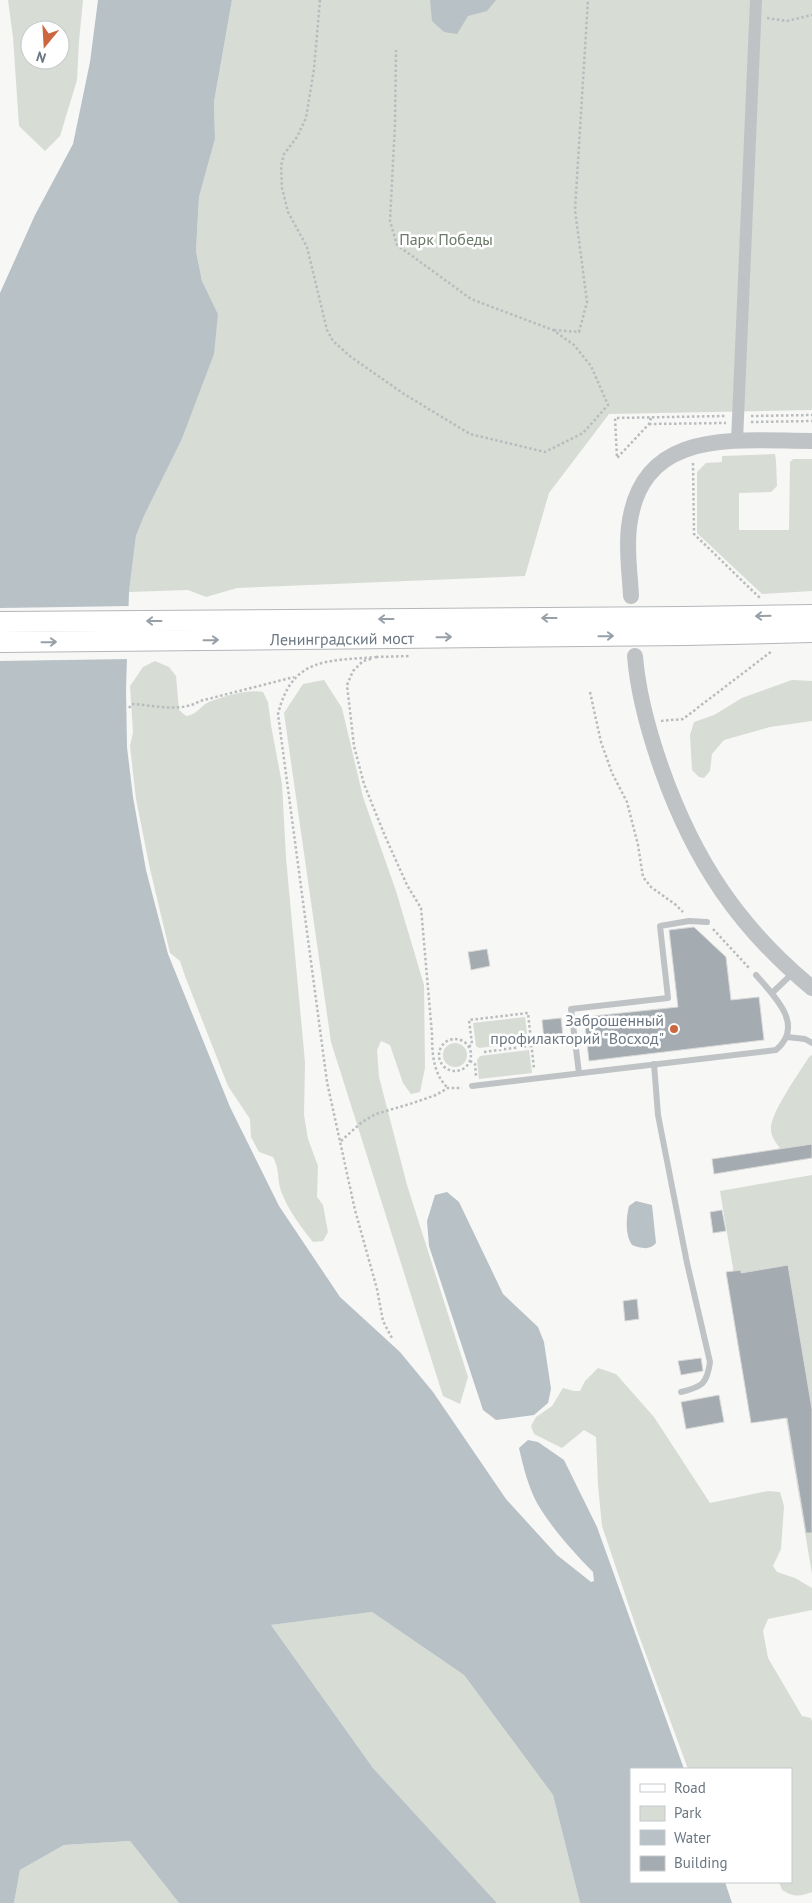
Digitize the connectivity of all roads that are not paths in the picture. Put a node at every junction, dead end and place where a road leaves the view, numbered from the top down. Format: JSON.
{"nodes":[{"id":1,"x":756,"y":0,"type":"edge"},
{"id":2,"x":737,"y":441,"type":"junction"},
{"id":3,"x":812,"y":441,"type":"edge"},
{"id":4,"x":631,"y":596,"type":"dead end"},
{"id":5,"x":812,"y":615,"type":"edge"},
{"id":6,"x":0,"y":622,"type":"edge"},
{"id":7,"x":685,"y":626,"type":"junction"},
{"id":8,"x":812,"y":632,"type":"edge"},
{"id":9,"x":0,"y":642,"type":"edge"},
{"id":10,"x":635,"y":656,"type":"dead end"},
{"id":11,"x":707,"y":922,"type":"road end"},
{"id":12,"x":793,"y":973,"type":"junction"},
{"id":13,"x":756,"y":975,"type":"road end"},
{"id":14,"x":812,"y":988,"type":"edge"},
{"id":15,"x":772,"y":993,"type":"junction"},
{"id":16,"x":787,"y":1037,"type":"junction"},
{"id":17,"x":812,"y":1043,"type":"edge"},
{"id":18,"x":654,"y":1064,"type":"junction"},
{"id":19,"x":579,"y":1073,"type":"junction"},
{"id":20,"x":474,"y":1086,"type":"road end"},
{"id":21,"x":681,"y":1392,"type":"dead end"}],
"edges":[{"from":1,"to":2,"type":"street"},
{"from":2,"to":3,"type":"street"},
{"from":2,"to":4,"type":"street"},
{"from":5,"to":7,"type":"main road","one_way":true},
{"from":7,"to":6,"type":"main road","name":"Ленинградский мост","one_way":true,"bridge":true},
{"from":7,"to":8,"type":"main road"},
{"from":9,"to":7,"type":"main road","name":"Ленинградский мост","one_way":true,"bridge":true},
{"from":10,"to":12,"type":"street"},
{"from":11,"to":19,"type":"lane"},
{"from":12,"to":14,"type":"street"},
{"from":12,"to":15,"type":"lane"},
{"from":13,"to":15,"type":"lane"},
{"from":15,"to":16,"type":"lane"},
{"from":16,"to":17,"type":"lane"},
{"from":16,"to":18,"type":"lane"},
{"from":18,"to":19,"type":"lane"},
{"from":18,"to":21,"type":"lane"},
{"from":19,"to":20,"type":"lane"}]}
